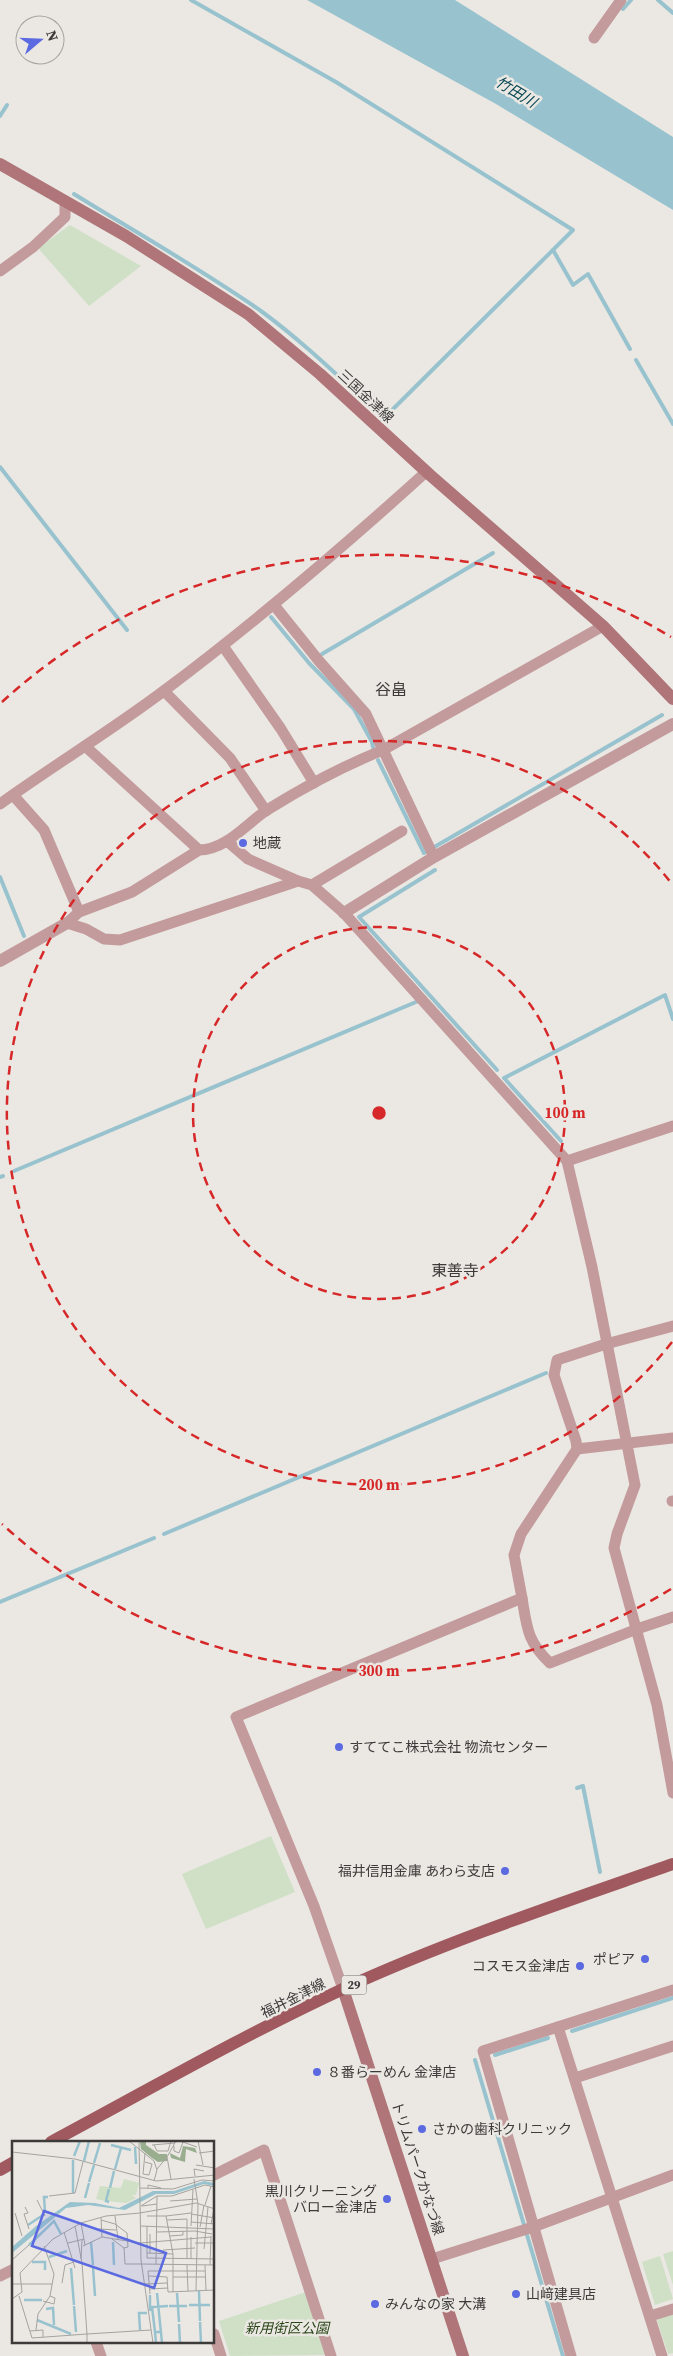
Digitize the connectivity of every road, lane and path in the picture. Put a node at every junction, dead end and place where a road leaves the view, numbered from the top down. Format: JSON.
{"nodes":[{"id":1,"x":621,"y":0,"type":"edge"},
{"id":2,"x":594,"y":38,"type":"dead end"},
{"id":3,"x":0,"y":164,"type":"edge"},
{"id":4,"x":65,"y":201,"type":"junction"},
{"id":5,"x":0,"y":271,"type":"edge"},
{"id":6,"x":426,"y":472,"type":"junction"},
{"id":7,"x":274,"y":605,"type":"junction"},
{"id":8,"x":603,"y":626,"type":"junction"},
{"id":9,"x":223,"y":646,"type":"junction"},
{"id":10,"x":164,"y":691,"type":"junction"},
{"id":11,"x":673,"y":699,"type":"edge"},
{"id":12,"x":673,"y":724,"type":"edge"},
{"id":13,"x":85,"y":746,"type":"junction"},
{"id":14,"x":383,"y":750,"type":"junction"},
{"id":15,"x":314,"y":783,"type":"junction"},
{"id":16,"x":13,"y":795,"type":"junction"},
{"id":17,"x":0,"y":804,"type":"edge"},
{"id":18,"x":266,"y":811,"type":"junction"},
{"id":19,"x":402,"y":831,"type":"dead end"},
{"id":20,"x":227,"y":841,"type":"junction"},
{"id":21,"x":200,"y":850,"type":"junction"},
{"id":22,"x":434,"y":858,"type":"junction"},
{"id":23,"x":298,"y":881,"type":"junction"},
{"id":24,"x":312,"y":885,"type":"junction"},
{"id":25,"x":79,"y":912,"type":"junction"},
{"id":26,"x":344,"y":913,"type":"junction"},
{"id":27,"x":68,"y":923,"type":"junction"},
{"id":28,"x":0,"y":960,"type":"edge"},
{"id":29,"x":673,"y":1126,"type":"edge"},
{"id":30,"x":567,"y":1162,"type":"junction"},
{"id":31,"x":673,"y":1326,"type":"edge"},
{"id":32,"x":606,"y":1344,"type":"junction"},
{"id":33,"x":673,"y":1438,"type":"edge"},
{"id":34,"x":627,"y":1443,"type":"junction"},
{"id":35,"x":577,"y":1449,"type":"junction"},
{"id":36,"x":522,"y":1598,"type":"junction"},
{"id":37,"x":673,"y":1617,"type":"edge"},
{"id":38,"x":637,"y":1629,"type":"junction"},
{"id":39,"x":673,"y":1793,"type":"edge"},
{"id":40,"x":673,"y":1864,"type":"edge"},
{"id":41,"x":344,"y":1989,"type":"junction"},
{"id":42,"x":673,"y":1990,"type":"edge"},
{"id":43,"x":558,"y":2027,"type":"junction"},
{"id":44,"x":673,"y":2046,"type":"edge"},
{"id":45,"x":575,"y":2078,"type":"junction"},
{"id":46,"x":53,"y":2141,"type":"edge"},
{"id":47,"x":12,"y":2163,"type":"edge"},
{"id":48,"x":0,"y":2170,"type":"edge"},
{"id":49,"x":215,"y":2175,"type":"edge"},
{"id":50,"x":673,"y":2176,"type":"edge"},
{"id":51,"x":611,"y":2198,"type":"junction"},
{"id":52,"x":533,"y":2227,"type":"junction"},
{"id":53,"x":432,"y":2259,"type":"junction"},
{"id":54,"x":12,"y":2270,"type":"edge"},
{"id":55,"x":0,"y":2276,"type":"edge"},
{"id":56,"x":673,"y":2309,"type":"edge"},
{"id":57,"x":650,"y":2316,"type":"junction"},
{"id":58,"x":215,"y":2337,"type":"edge"},
{"id":59,"x":97,"y":2344,"type":"edge"},
{"id":60,"x":101,"y":2356,"type":"edge"},
{"id":61,"x":221,"y":2356,"type":"edge"},
{"id":62,"x":331,"y":2356,"type":"edge"},
{"id":63,"x":463,"y":2356,"type":"edge"},
{"id":64,"x":572,"y":2356,"type":"edge"},
{"id":65,"x":662,"y":2356,"type":"edge"}],
"edges":[{"from":1,"to":2,"type":"street"},
{"from":3,"to":4,"type":"main road","name":"三国金津線"},
{"from":4,"to":5,"type":"street"},
{"from":4,"to":6,"type":"main road","name":"三国金津線"},
{"from":6,"to":7,"type":"street"},
{"from":6,"to":8,"type":"main road","name":"三国金津線"},
{"from":7,"to":9,"type":"street"},
{"from":7,"to":14,"type":"street"},
{"from":8,"to":11,"type":"main road","name":"三国金津線"},
{"from":8,"to":14,"type":"street"},
{"from":9,"to":10,"type":"street"},
{"from":9,"to":15,"type":"street"},
{"from":10,"to":13,"type":"street"},
{"from":10,"to":18,"type":"street"},
{"from":12,"to":22,"type":"street"},
{"from":13,"to":16,"type":"street"},
{"from":13,"to":21,"type":"street"},
{"from":14,"to":15,"type":"street"},
{"from":14,"to":22,"type":"street"},
{"from":15,"to":18,"type":"street"},
{"from":16,"to":17,"type":"street"},
{"from":16,"to":25,"type":"street"},
{"from":18,"to":20,"type":"street"},
{"from":19,"to":24,"type":"street"},
{"from":20,"to":21,"type":"street"},
{"from":20,"to":23,"type":"street"},
{"from":21,"to":25,"type":"street"},
{"from":22,"to":26,"type":"street"},
{"from":23,"to":24,"type":"street"},
{"from":23,"to":27,"type":"street"},
{"from":24,"to":26,"type":"street"},
{"from":25,"to":27,"type":"street"},
{"from":26,"to":30,"type":"street"},
{"from":27,"to":28,"type":"street"},
{"from":29,"to":30,"type":"street"},
{"from":30,"to":32,"type":"street"},
{"from":31,"to":32,"type":"street"},
{"from":32,"to":34,"type":"street"},
{"from":32,"to":35,"type":"street"},
{"from":33,"to":34,"type":"street"},
{"from":34,"to":35,"type":"street"},
{"from":34,"to":38,"type":"street"},
{"from":35,"to":36,"type":"street"},
{"from":36,"to":38,"type":"street"},
{"from":36,"to":41,"type":"street"},
{"from":37,"to":38,"type":"street"},
{"from":38,"to":39,"type":"street"},
{"from":40,"to":41,"type":"main road","name":"福井金津線","number":"29"},
{"from":41,"to":46,"type":"main road","name":"福井金津線","number":"29"},
{"from":41,"to":53,"type":"main road","name":"トリムパークかなづ線"},
{"from":42,"to":43,"type":"street"},
{"from":43,"to":45,"type":"street"},
{"from":43,"to":52,"type":"street"},
{"from":44,"to":45,"type":"street"},
{"from":45,"to":51,"type":"street"},
{"from":47,"to":48,"type":"main road"},
{"from":49,"to":62,"type":"street"},
{"from":50,"to":51,"type":"street"},
{"from":51,"to":52,"type":"street"},
{"from":51,"to":57,"type":"street"},
{"from":52,"to":53,"type":"street"},
{"from":52,"to":64,"type":"street"},
{"from":53,"to":63,"type":"main road","name":"トリムパークかなづ線"},
{"from":54,"to":55,"type":"street"},
{"from":56,"to":57,"type":"street"},
{"from":57,"to":65,"type":"street"},
{"from":58,"to":61,"type":"street"},
{"from":59,"to":60,"type":"street"}]}
